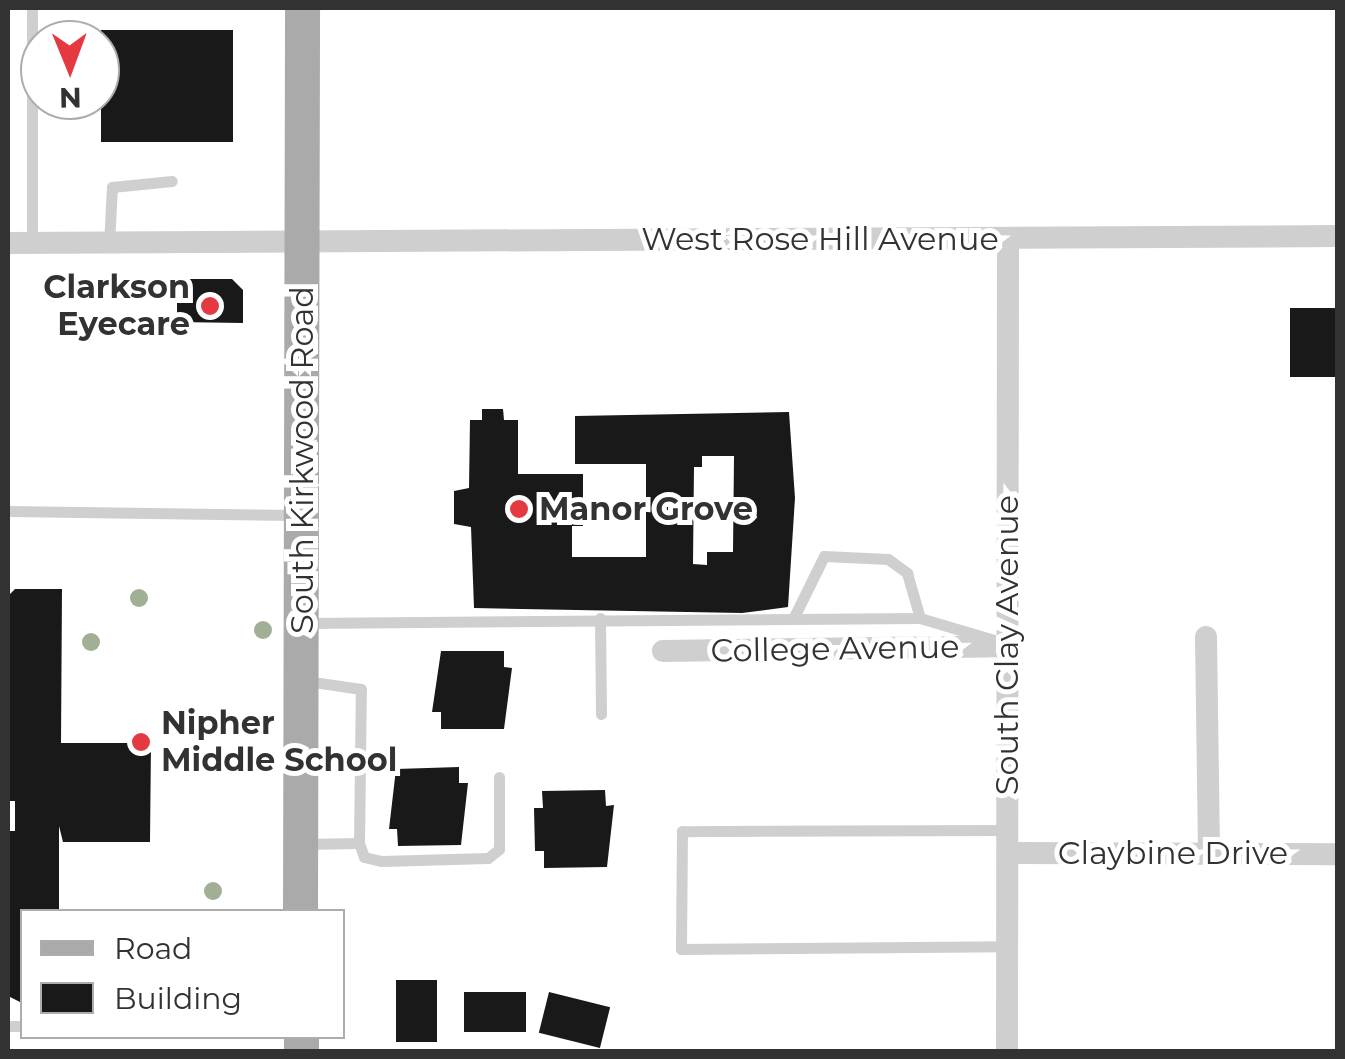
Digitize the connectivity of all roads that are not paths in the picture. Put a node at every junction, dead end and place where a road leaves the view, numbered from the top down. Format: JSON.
{"nodes":[{"id":1,"x":32,"y":8,"type":"edge"},
{"id":2,"x":302,"y":8,"type":"edge"},
{"id":3,"x":172,"y":180,"type":"dead end"},
{"id":4,"x":1338,"y":236,"type":"edge"},
{"id":5,"x":1008,"y":238,"type":"junction"},
{"id":6,"x":302,"y":242,"type":"junction"},
{"id":7,"x":8,"y":243,"type":"edge"},
{"id":8,"x":32,"y":243,"type":"junction"},
{"id":9,"x":108,"y":244,"type":"junction"},
{"id":10,"x":8,"y":510,"type":"edge"},
{"id":11,"x":302,"y":515,"type":"junction"},
{"id":12,"x":794,"y":617,"type":"junction"},
{"id":13,"x":600,"y":618,"type":"junction"},
{"id":14,"x":688,"y":618,"type":"junction"},
{"id":15,"x":920,"y":618,"type":"junction"},
{"id":16,"x":301,"y":623,"type":"junction"},
{"id":17,"x":1206,"y":636,"type":"dead end"},
{"id":18,"x":1006,"y":646,"type":"junction"},
{"id":19,"x":688,"y":650,"type":"junction"},
{"id":20,"x":663,"y":651,"type":"dead end"},
{"id":21,"x":302,"y":681,"type":"junction"},
{"id":22,"x":601,"y":714,"type":"dead end"},
{"id":23,"x":499,"y":777,"type":"dead end"},
{"id":24,"x":1008,"y":841,"type":"junction"},
{"id":25,"x":359,"y":843,"type":"junction"},
{"id":26,"x":300,"y":844,"type":"junction"},
{"id":27,"x":1209,"y":852,"type":"junction"},
{"id":28,"x":1338,"y":854,"type":"edge"},
{"id":29,"x":300,"y":909,"type":"edge"},
{"id":30,"x":1007,"y":946,"type":"junction"},
{"id":31,"x":1007,"y":1052,"type":"edge"}],
"edges":[{"from":1,"to":8,"type":"lane"},
{"from":2,"to":6,"type":"main road","name":"South Kirkwood Road"},
{"from":3,"to":9,"type":"lane"},
{"from":4,"to":5,"type":"street","name":"West Rose Hill Avenue"},
{"from":5,"to":6,"type":"street","name":"West Rose Hill Avenue"},
{"from":5,"to":18,"type":"street","name":"South Clay Avenue"},
{"from":6,"to":9,"type":"street","name":"West Rose Hill Avenue"},
{"from":6,"to":11,"type":"main road","name":"South Kirkwood Road"},
{"from":7,"to":8,"type":"street","name":"West Rose Hill Avenue"},
{"from":8,"to":9,"type":"street","name":"West Rose Hill Avenue"},
{"from":10,"to":11,"type":"lane"},
{"from":11,"to":16,"type":"main road","name":"South Kirkwood Road"},
{"from":12,"to":14,"type":"lane"},
{"from":12,"to":15,"type":"lane"},
{"from":12,"to":15,"type":"lane"},
{"from":13,"to":14,"type":"lane"},
{"from":13,"to":16,"type":"lane"},
{"from":13,"to":22,"type":"lane"},
{"from":14,"to":19,"type":"lane"},
{"from":15,"to":18,"type":"lane"},
{"from":16,"to":21,"type":"main road","name":"South Kirkwood Road"},
{"from":17,"to":27,"type":"street"},
{"from":18,"to":19,"type":"street","name":"College Avenue"},
{"from":18,"to":24,"type":"street","name":"South Clay Avenue"},
{"from":19,"to":20,"type":"street","name":"College Avenue"},
{"from":21,"to":25,"type":"lane"},
{"from":21,"to":26,"type":"main road","name":"South Kirkwood Road"},
{"from":23,"to":25,"type":"lane"},
{"from":24,"to":27,"type":"street","name":"Claybine Drive"},
{"from":24,"to":30,"type":"street","name":"South Clay Avenue"},
{"from":24,"to":30,"type":"lane"},
{"from":25,"to":26,"type":"lane"},
{"from":26,"to":29,"type":"main road","name":"South Kirkwood Road"},
{"from":27,"to":28,"type":"street","name":"Claybine Drive"},
{"from":30,"to":31,"type":"street","name":"South Clay Avenue"}]}
